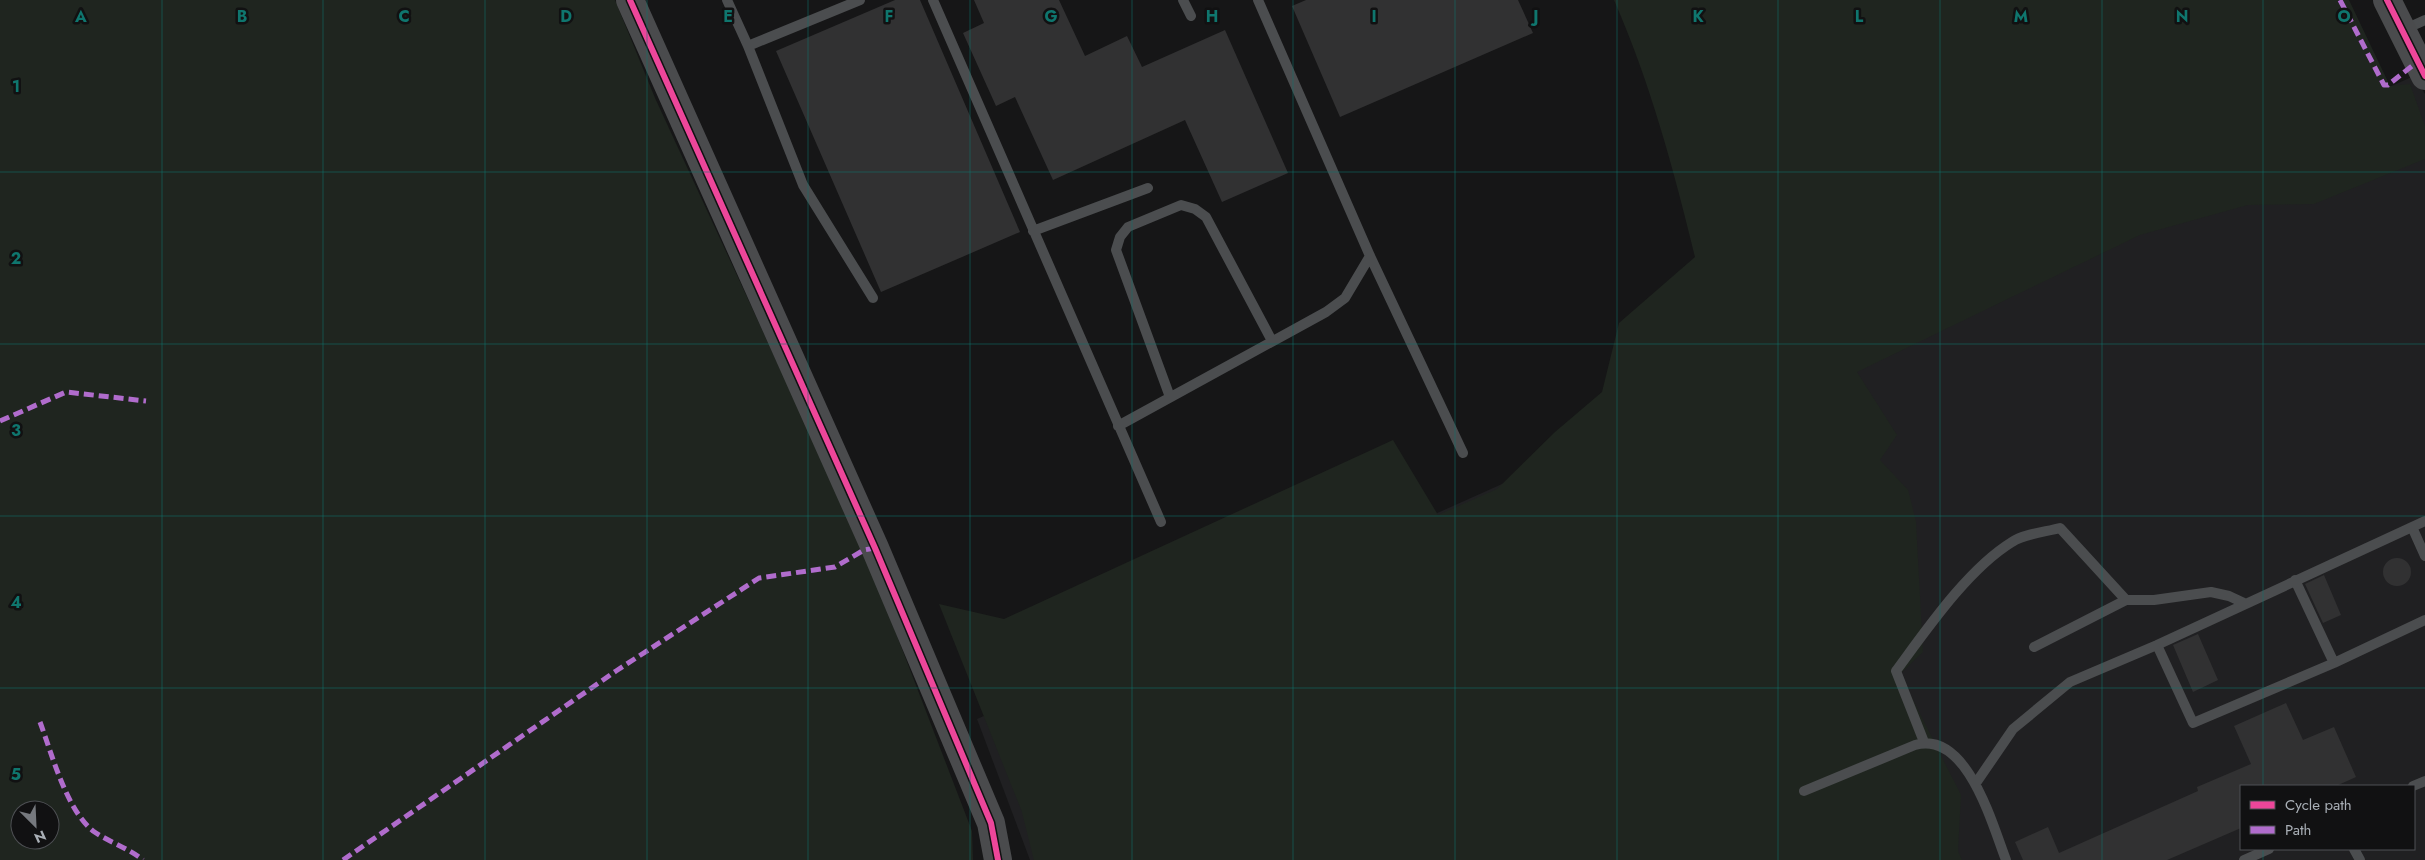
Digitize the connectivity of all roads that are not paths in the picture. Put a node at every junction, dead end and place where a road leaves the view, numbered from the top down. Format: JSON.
{"nodes":[{"id":1,"x":630,"y":0,"type":"edge"},
{"id":2,"x":727,"y":0,"type":"edge"},
{"id":3,"x":860,"y":0,"type":"edge"},
{"id":4,"x":933,"y":0,"type":"edge"},
{"id":5,"x":1183,"y":0,"type":"edge"},
{"id":6,"x":1258,"y":0,"type":"edge"},
{"id":7,"x":2386,"y":0,"type":"edge"},
{"id":8,"x":1192,"y":16,"type":"dead end"},
{"id":9,"x":2413,"y":25,"type":"edge"},
{"id":10,"x":748,"y":46,"type":"junction"},
{"id":11,"x":2422,"y":66,"type":"edge"},
{"id":12,"x":1148,"y":188,"type":"dead end"},
{"id":13,"x":1033,"y":231,"type":"junction"},
{"id":14,"x":1370,"y":256,"type":"junction"},
{"id":15,"x":873,"y":298,"type":"dead end"},
{"id":16,"x":1272,"y":341,"type":"junction"},
{"id":17,"x":1170,"y":397,"type":"junction"},
{"id":18,"x":1118,"y":426,"type":"junction"},
{"id":19,"x":1463,"y":453,"type":"dead end"},
{"id":20,"x":1161,"y":522,"type":"dead end"},
{"id":21,"x":2425,"y":522,"type":"edge"},
{"id":22,"x":2412,"y":527,"type":"junction"},
{"id":23,"x":2425,"y":556,"type":"edge"},
{"id":24,"x":2295,"y":580,"type":"junction"},
{"id":25,"x":2126,"y":600,"type":"junction"},
{"id":26,"x":2244,"y":603,"type":"junction"},
{"id":27,"x":2425,"y":620,"type":"edge"},
{"id":28,"x":2157,"y":645,"type":"junction"},
{"id":29,"x":2034,"y":647,"type":"dead end"},
{"id":30,"x":2334,"y":663,"type":"junction"},
{"id":31,"x":1924,"y":742,"type":"junction"},
{"id":32,"x":1976,"y":783,"type":"junction"},
{"id":33,"x":1804,"y":791,"type":"dead end"},
{"id":34,"x":2267,"y":850,"type":"edge"},
{"id":35,"x":998,"y":860,"type":"edge"},
{"id":36,"x":2006,"y":860,"type":"edge"},
{"id":37,"x":2244,"y":860,"type":"edge"}],
"edges":[{"from":1,"to":35,"type":"street"},
{"from":2,"to":10,"type":"lane"},
{"from":3,"to":10,"type":"lane"},
{"from":4,"to":13,"type":"lane"},
{"from":5,"to":8,"type":"lane"},
{"from":6,"to":14,"type":"lane"},
{"from":7,"to":9,"type":"street"},
{"from":9,"to":11,"type":"street"},
{"from":10,"to":15,"type":"lane"},
{"from":12,"to":13,"type":"lane"},
{"from":13,"to":18,"type":"lane"},
{"from":14,"to":16,"type":"lane"},
{"from":14,"to":19,"type":"lane"},
{"from":16,"to":17,"type":"lane"},
{"from":16,"to":17,"type":"lane"},
{"from":17,"to":18,"type":"lane"},
{"from":18,"to":20,"type":"lane"},
{"from":21,"to":22,"type":"lane"},
{"from":22,"to":23,"type":"lane"},
{"from":22,"to":24,"type":"lane"},
{"from":24,"to":26,"type":"lane"},
{"from":24,"to":30,"type":"lane"},
{"from":25,"to":26,"type":"lane"},
{"from":25,"to":29,"type":"lane"},
{"from":25,"to":31,"type":"lane"},
{"from":26,"to":28,"type":"lane"},
{"from":27,"to":30,"type":"lane"},
{"from":28,"to":30,"type":"lane"},
{"from":28,"to":32,"type":"lane"},
{"from":31,"to":32,"type":"lane"},
{"from":31,"to":33,"type":"lane"},
{"from":32,"to":36,"type":"lane"},
{"from":34,"to":37,"type":"lane"}]}
